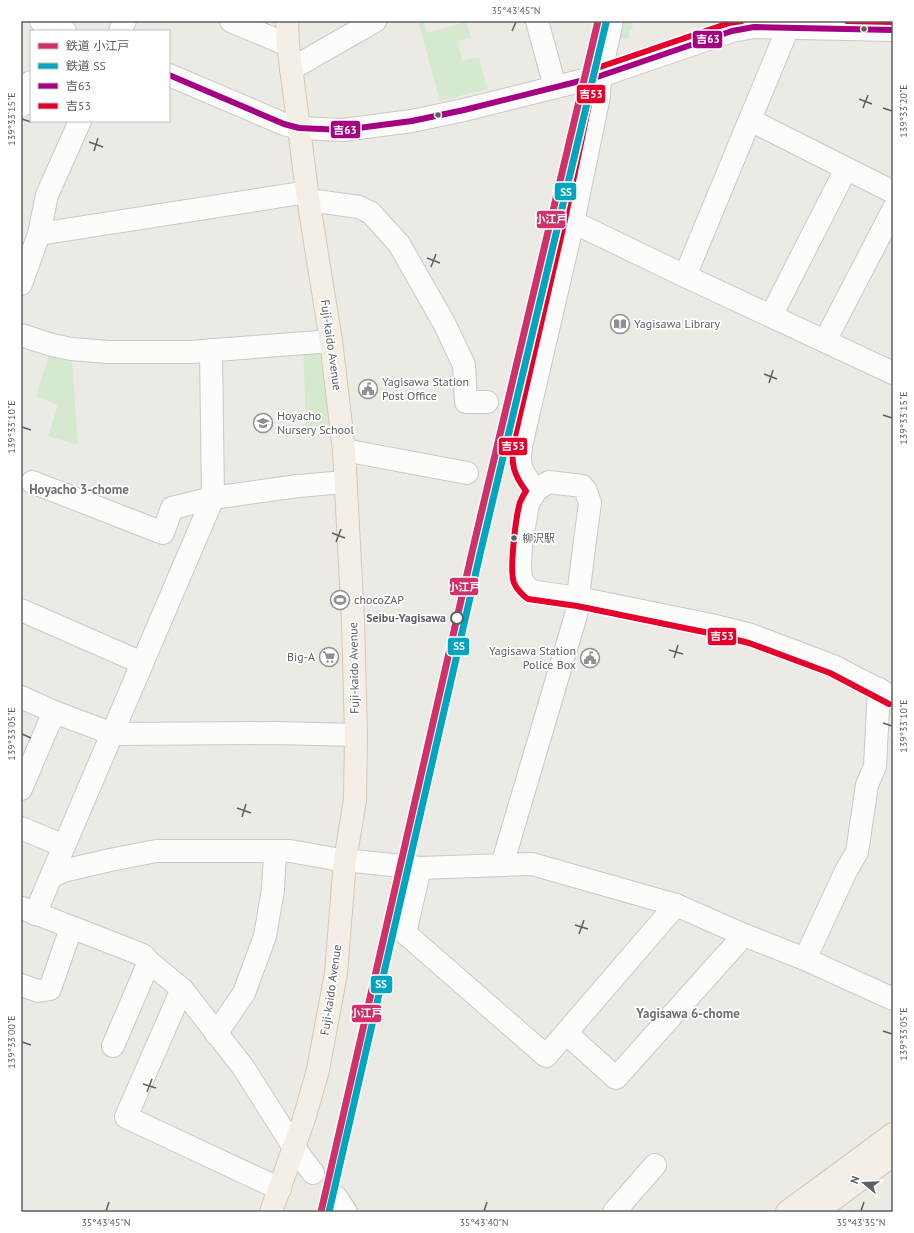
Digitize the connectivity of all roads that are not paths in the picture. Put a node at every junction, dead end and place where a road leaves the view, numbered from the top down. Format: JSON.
{"nodes":[{"id":1,"x":125,"y":21,"type":"edge"},
{"id":2,"x":231,"y":21,"type":"edge"},
{"id":3,"x":287,"y":21,"type":"edge"},
{"id":4,"x":375,"y":21,"type":"edge"},
{"id":5,"x":537,"y":21,"type":"edge"},
{"id":6,"x":612,"y":21,"type":"edge"},
{"id":7,"x":888,"y":27,"type":"edge"},
{"id":8,"x":788,"y":28,"type":"junction"},
{"id":9,"x":120,"y":30,"type":"edge"},
{"id":10,"x":288,"y":45,"type":"junction"},
{"id":11,"x":291,"y":69,"type":"junction"},
{"id":12,"x":170,"y":75,"type":"edge"},
{"id":13,"x":600,"y":76,"type":"junction"},
{"id":14,"x":555,"y":87,"type":"junction"},
{"id":15,"x":750,"y":120,"type":"junction"},
{"id":16,"x":80,"y":122,"type":"edge"},
{"id":17,"x":299,"y":128,"type":"junction"},
{"id":18,"x":846,"y":169,"type":"junction"},
{"id":19,"x":893,"y":192,"type":"edge"},
{"id":20,"x":305,"y":197,"type":"junction"},
{"id":21,"x":893,"y":210,"type":"edge"},
{"id":22,"x":573,"y":222,"type":"junction"},
{"id":23,"x":39,"y":234,"type":"junction"},
{"id":24,"x":685,"y":276,"type":"junction"},
{"id":25,"x":21,"y":284,"type":"edge"},
{"id":26,"x":771,"y":316,"type":"junction"},
{"id":27,"x":21,"y":335,"type":"edge"},
{"id":28,"x":331,"y":341,"type":"junction"},
{"id":29,"x":825,"y":341,"type":"junction"},
{"id":30,"x":211,"y":350,"type":"junction"},
{"id":31,"x":893,"y":373,"type":"edge"},
{"id":32,"x":487,"y":402,"type":"dead end"},
{"id":33,"x":344,"y":450,"type":"junction"},
{"id":34,"x":467,"y":473,"type":"dead end"},
{"id":35,"x":32,"y":482,"type":"dead end"},
{"id":36,"x":345,"y":482,"type":"junction"},
{"id":37,"x":536,"y":490,"type":"junction"},
{"id":38,"x":213,"y":498,"type":"junction"},
{"id":39,"x":578,"y":598,"type":"junction"},
{"id":40,"x":21,"y":610,"type":"edge"},
{"id":41,"x":142,"y":664,"type":"junction"},
{"id":42,"x":886,"y":693,"type":"edge"},
{"id":43,"x":21,"y":697,"type":"edge"},
{"id":44,"x":54,"y":712,"type":"junction"},
{"id":45,"x":113,"y":734,"type":"junction"},
{"id":46,"x":356,"y":735,"type":"junction"},
{"id":47,"x":22,"y":783,"type":"edge"},
{"id":48,"x":21,"y":828,"type":"edge"},
{"id":49,"x":64,"y":846,"type":"junction"},
{"id":50,"x":275,"y":852,"type":"junction"},
{"id":51,"x":345,"y":860,"type":"junction"},
{"id":52,"x":502,"y":865,"type":"junction"},
{"id":53,"x":420,"y":868,"type":"junction"},
{"id":54,"x":51,"y":877,"type":"junction"},
{"id":55,"x":676,"y":905,"type":"junction"},
{"id":56,"x":28,"y":910,"type":"edge"},
{"id":57,"x":71,"y":928,"type":"junction"},
{"id":58,"x":744,"y":935,"type":"junction"},
{"id":59,"x":805,"y":959,"type":"junction"},
{"id":60,"x":149,"y":962,"type":"junction"},
{"id":61,"x":21,"y":985,"type":"edge"},
{"id":62,"x":182,"y":989,"type":"junction"},
{"id":63,"x":893,"y":999,"type":"edge"},
{"id":64,"x":566,"y":1032,"type":"junction"},
{"id":65,"x":216,"y":1034,"type":"junction"},
{"id":66,"x":113,"y":1046,"type":"dead end"},
{"id":67,"x":893,"y":1134,"type":"edge"},
{"id":68,"x":295,"y":1149,"type":"junction"},
{"id":69,"x":893,"y":1155,"type":"edge"},
{"id":70,"x":655,"y":1165,"type":"dead end"},
{"id":71,"x":313,"y":1172,"type":"dead end"},
{"id":72,"x":280,"y":1189,"type":"junction"},
{"id":73,"x":271,"y":1212,"type":"edge"},
{"id":74,"x":614,"y":1212,"type":"edge"},
{"id":75,"x":787,"y":1212,"type":"edge"},
{"id":76,"x":816,"y":1212,"type":"edge"}],
"edges":[{"from":1,"to":9,"type":"street"},
{"from":2,"to":10,"type":"street"},
{"from":3,"to":10,"type":"main road","name":"Fuji-kaido Avenue"},
{"from":4,"to":11,"type":"street"},
{"from":5,"to":14,"type":"street"},
{"from":6,"to":13,"type":"street"},
{"from":7,"to":8,"type":"street"},
{"from":8,"to":13,"type":"street"},
{"from":8,"to":15,"type":"street"},
{"from":10,"to":11,"type":"main road","name":"Fuji-kaido Avenue"},
{"from":11,"to":17,"type":"main road","name":"Fuji-kaido Avenue"},
{"from":12,"to":17,"type":"street"},
{"from":13,"to":14,"type":"street"},
{"from":13,"to":22,"type":"street"},
{"from":14,"to":17,"type":"street"},
{"from":15,"to":18,"type":"street"},
{"from":15,"to":24,"type":"street"},
{"from":16,"to":23,"type":"street"},
{"from":17,"to":20,"type":"main road","name":"Fuji-kaido Avenue"},
{"from":18,"to":19,"type":"street"},
{"from":18,"to":26,"type":"street"},
{"from":20,"to":23,"type":"street"},
{"from":20,"to":28,"type":"main road","name":"Fuji-kaido Avenue"},
{"from":20,"to":32,"type":"street"},
{"from":21,"to":29,"type":"street"},
{"from":22,"to":24,"type":"street"},
{"from":22,"to":37,"type":"street"},
{"from":23,"to":25,"type":"street"},
{"from":24,"to":26,"type":"street"},
{"from":26,"to":29,"type":"street"},
{"from":27,"to":30,"type":"street"},
{"from":28,"to":30,"type":"street"},
{"from":28,"to":33,"type":"main road","name":"Fuji-kaido Avenue"},
{"from":29,"to":31,"type":"street"},
{"from":30,"to":38,"type":"street"},
{"from":33,"to":34,"type":"street"},
{"from":33,"to":36,"type":"main road","name":"Fuji-kaido Avenue"},
{"from":35,"to":38,"type":"street"},
{"from":36,"to":38,"type":"street"},
{"from":36,"to":46,"type":"main road","name":"Fuji-kaido Avenue"},
{"from":37,"to":39,"type":"street"},
{"from":37,"to":39,"type":"street"},
{"from":38,"to":41,"type":"street"},
{"from":39,"to":42,"type":"street"},
{"from":39,"to":52,"type":"street"},
{"from":40,"to":41,"type":"street"},
{"from":41,"to":45,"type":"street"},
{"from":42,"to":59,"type":"street"},
{"from":43,"to":44,"type":"street"},
{"from":44,"to":45,"type":"street"},
{"from":44,"to":47,"type":"street"},
{"from":45,"to":46,"type":"street"},
{"from":45,"to":49,"type":"street"},
{"from":46,"to":51,"type":"main road","name":"Fuji-kaido Avenue"},
{"from":48,"to":49,"type":"street"},
{"from":49,"to":54,"type":"street"},
{"from":50,"to":51,"type":"street"},
{"from":50,"to":54,"type":"street"},
{"from":50,"to":65,"type":"street"},
{"from":51,"to":53,"type":"street"},
{"from":51,"to":68,"type":"main road","name":"Fuji-kaido Avenue"},
{"from":52,"to":53,"type":"street"},
{"from":52,"to":55,"type":"street"},
{"from":53,"to":64,"type":"street"},
{"from":54,"to":56,"type":"street"},
{"from":55,"to":58,"type":"street"},
{"from":55,"to":64,"type":"street"},
{"from":56,"to":57,"type":"street"},
{"from":57,"to":60,"type":"street"},
{"from":57,"to":61,"type":"street"},
{"from":58,"to":59,"type":"street"},
{"from":58,"to":64,"type":"street"},
{"from":59,"to":63,"type":"street"},
{"from":60,"to":62,"type":"street"},
{"from":60,"to":66,"type":"street"},
{"from":62,"to":65,"type":"street"},
{"from":62,"to":72,"type":"street"},
{"from":65,"to":68,"type":"street"},
{"from":67,"to":75,"type":"main road"},
{"from":68,"to":71,"type":"street"},
{"from":68,"to":72,"type":"main road","name":"Fuji-kaido Avenue"},
{"from":69,"to":76,"type":"main road"},
{"from":70,"to":74,"type":"street"},
{"from":72,"to":73,"type":"main road","name":"Fuji-kaido Avenue"}]}
